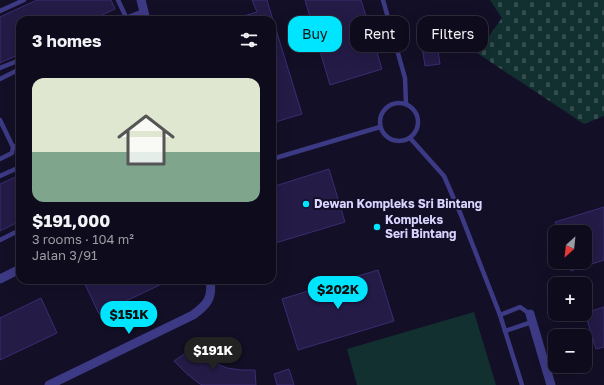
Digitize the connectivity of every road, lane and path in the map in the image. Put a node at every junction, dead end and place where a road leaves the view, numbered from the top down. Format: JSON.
{"nodes":[{"id":1,"x":24,"y":0,"type":"edge"},
{"id":2,"x":118,"y":0,"type":"edge"},
{"id":3,"x":141,"y":0,"type":"edge"},
{"id":4,"x":383,"y":0,"type":"edge"},
{"id":5,"x":0,"y":11,"type":"edge"},
{"id":6,"x":144,"y":11,"type":"junction"},
{"id":7,"x":126,"y":16,"type":"edge"},
{"id":8,"x":129,"y":16,"type":"edge"},
{"id":9,"x":145,"y":16,"type":"edge"},
{"id":10,"x":16,"y":62,"type":"edge"},
{"id":11,"x":0,"y":68,"type":"edge"},
{"id":12,"x":16,"y":71,"type":"edge"},
{"id":13,"x":0,"y":79,"type":"edge"},
{"id":14,"x":406,"y":104,"type":"junction"},
{"id":15,"x":0,"y":120,"type":"edge"},
{"id":16,"x":380,"y":127,"type":"junction"},
{"id":17,"x":410,"y":138,"type":"junction"},
{"id":18,"x":16,"y":146,"type":"edge"},
{"id":19,"x":13,"y":147,"type":"junction"},
{"id":20,"x":276,"y":158,"type":"edge"},
{"id":21,"x":0,"y":159,"type":"edge"},
{"id":22,"x":16,"y":169,"type":"edge"},
{"id":23,"x":0,"y":176,"type":"edge"},
{"id":24,"x":16,"y":232,"type":"edge"},
{"id":25,"x":0,"y":240,"type":"edge"},
{"id":26,"x":16,"y":271,"type":"edge"},
{"id":27,"x":0,"y":279,"type":"edge"},
{"id":28,"x":211,"y":284,"type":"edge"},
{"id":29,"x":500,"y":315,"type":"junction"},
{"id":30,"x":531,"y":318,"type":"junction"},
{"id":31,"x":505,"y":331,"type":"junction"},
{"id":32,"x":49,"y":385,"type":"edge"},
{"id":33,"x":522,"y":385,"type":"edge"},
{"id":34,"x":551,"y":385,"type":"edge"}],
"edges":[{"from":1,"to":5,"type":"lane"},
{"from":2,"to":7,"type":"lane"},
{"from":3,"to":6,"type":"street"},
{"from":4,"to":14,"type":"lane"},
{"from":6,"to":8,"type":"lane"},
{"from":6,"to":9,"type":"street"},
{"from":10,"to":11,"type":"lane"},
{"from":12,"to":13,"type":"lane"},
{"from":14,"to":16,"type":"lane"},
{"from":14,"to":17,"type":"lane"},
{"from":15,"to":19,"type":"lane"},
{"from":16,"to":17,"type":"lane"},
{"from":16,"to":20,"type":"lane"},
{"from":17,"to":29,"type":"lane"},
{"from":18,"to":19,"type":"lane"},
{"from":19,"to":21,"type":"lane"},
{"from":22,"to":23,"type":"lane"},
{"from":24,"to":25,"type":"lane"},
{"from":26,"to":27,"type":"street"},
{"from":28,"to":32,"type":"street"},
{"from":29,"to":30,"type":"lane"},
{"from":29,"to":31,"type":"lane"},
{"from":30,"to":31,"type":"lane"},
{"from":30,"to":34,"type":"street"},
{"from":31,"to":33,"type":"lane"}]}
